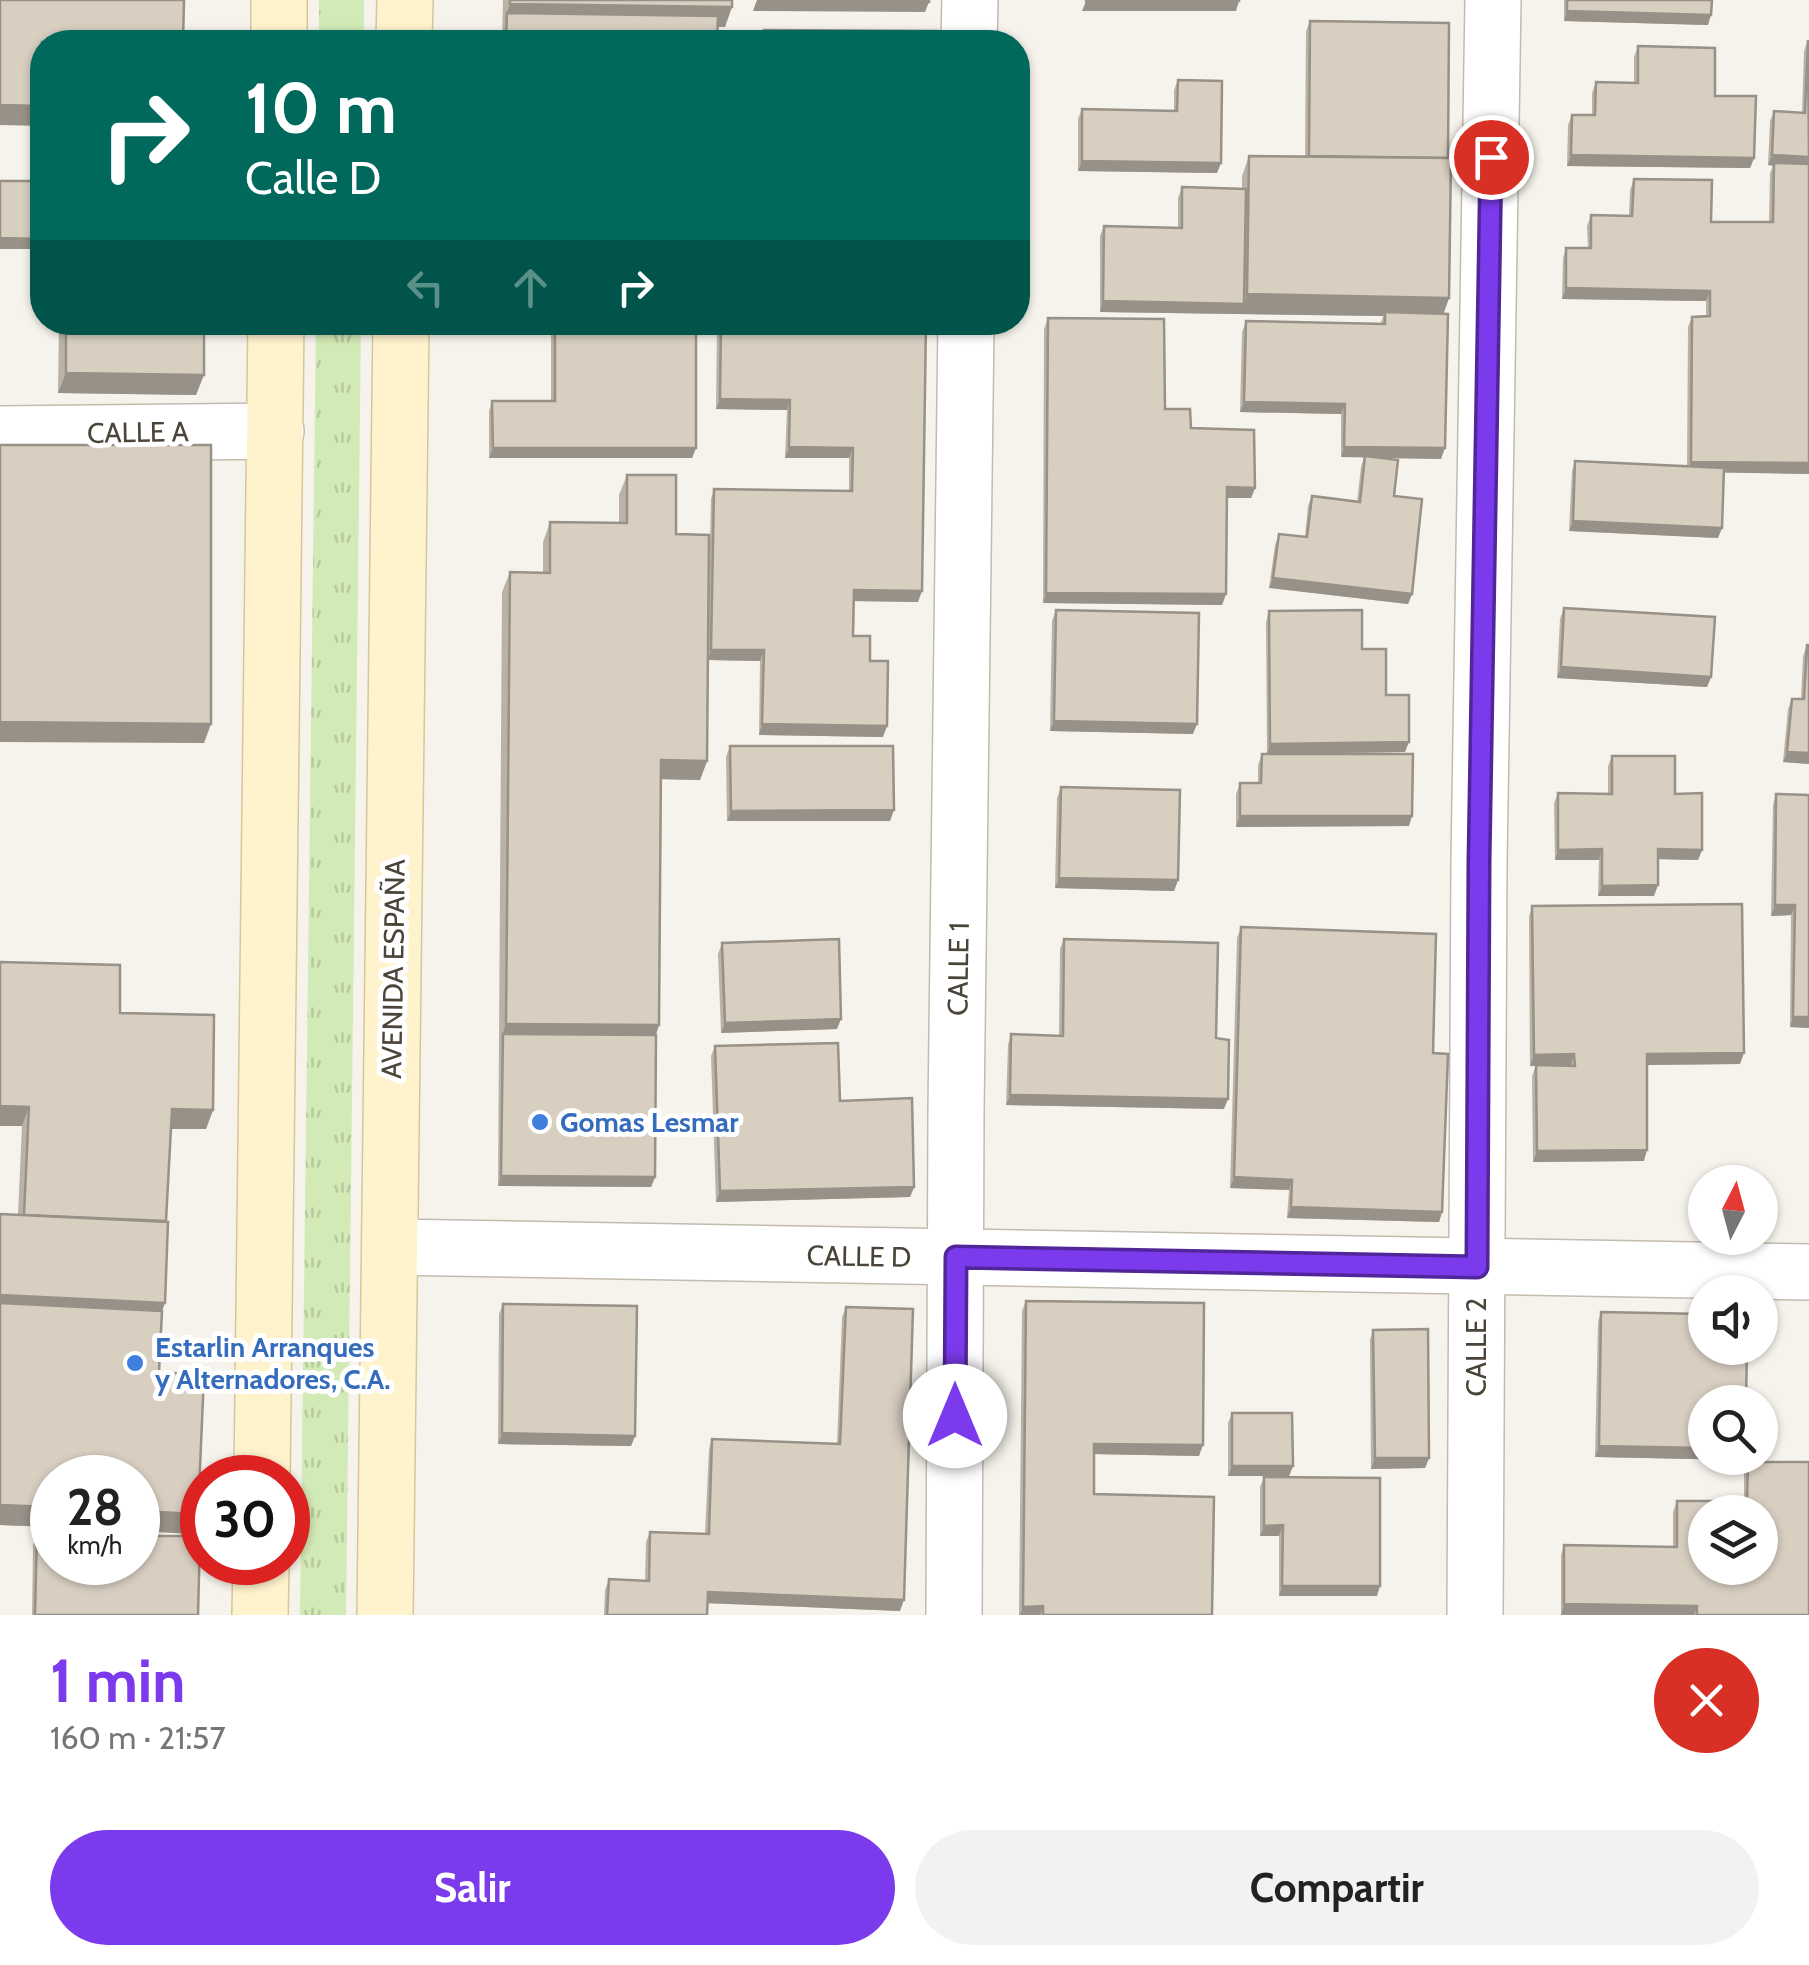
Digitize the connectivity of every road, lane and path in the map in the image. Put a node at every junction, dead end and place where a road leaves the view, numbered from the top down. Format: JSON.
{"nodes":[{"id":1,"x":279,"y":0,"type":"edge"},
{"id":2,"x":404,"y":0,"type":"edge"},
{"id":3,"x":970,"y":0,"type":"edge"},
{"id":4,"x":1494,"y":0,"type":"edge"},
{"id":5,"x":279,"y":30,"type":"edge"},
{"id":6,"x":404,"y":30,"type":"edge"},
{"id":7,"x":969,"y":30,"type":"edge"},
{"id":8,"x":276,"y":335,"type":"edge"},
{"id":9,"x":401,"y":335,"type":"edge"},
{"id":10,"x":966,"y":335,"type":"edge"},
{"id":11,"x":276,"y":431,"type":"junction"},
{"id":12,"x":0,"y":434,"type":"edge"},
{"id":13,"x":390,"y":1247,"type":"junction"},
{"id":14,"x":956,"y":1257,"type":"junction"},
{"id":15,"x":1477,"y":1267,"type":"junction"},
{"id":16,"x":1809,"y":1272,"type":"edge"},
{"id":17,"x":262,"y":1455,"type":"edge"},
{"id":18,"x":261,"y":1585,"type":"edge"},
{"id":19,"x":260,"y":1615,"type":"edge"},
{"id":20,"x":385,"y":1615,"type":"edge"},
{"id":21,"x":954,"y":1615,"type":"edge"},
{"id":22,"x":1476,"y":1615,"type":"edge"}],
"edges":[{"from":1,"to":5,"type":"main road"},
{"from":2,"to":6,"type":"main road"},
{"from":3,"to":7,"type":"street"},
{"from":4,"to":15,"type":"street","name":"CALLE 2"},
{"from":8,"to":11,"type":"main road"},
{"from":9,"to":13,"type":"main road","name":"AVENIDA ESPAÑA"},
{"from":10,"to":14,"type":"street","name":"CALLE 1"},
{"from":11,"to":12,"type":"street","name":"CALLE A"},
{"from":11,"to":17,"type":"main road"},
{"from":13,"to":14,"type":"street","name":"CALLE D"},
{"from":13,"to":20,"type":"main road","name":"AVENIDA ESPAÑA"},
{"from":14,"to":15,"type":"street","name":"CALLE D"},
{"from":14,"to":21,"type":"street","name":"CALLE 1"},
{"from":15,"to":16,"type":"street","name":"CALLE D"},
{"from":15,"to":22,"type":"street","name":"CALLE 2"},
{"from":18,"to":19,"type":"main road"}]}
